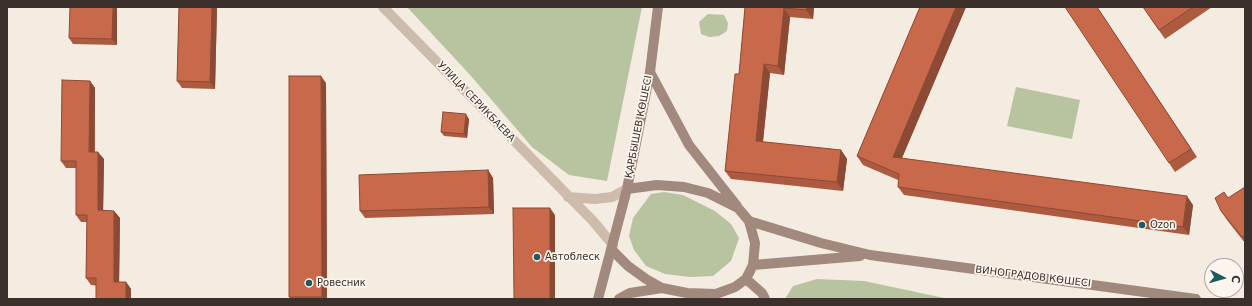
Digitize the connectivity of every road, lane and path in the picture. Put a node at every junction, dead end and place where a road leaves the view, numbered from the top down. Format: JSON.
{"nodes":[{"id":1,"x":384,"y":7,"type":"edge"},
{"id":2,"x":658,"y":7,"type":"edge"},
{"id":3,"x":650,"y":72,"type":"junction"},
{"id":4,"x":627,"y":189,"type":"junction"},
{"id":5,"x":568,"y":197,"type":"junction"},
{"id":6,"x":738,"y":208,"type":"junction"},
{"id":7,"x":749,"y":221,"type":"junction"},
{"id":8,"x":612,"y":247,"type":"junction"},
{"id":9,"x":870,"y":255,"type":"junction"},
{"id":10,"x":753,"y":265,"type":"junction"},
{"id":11,"x":746,"y":279,"type":"junction"},
{"id":12,"x":662,"y":288,"type":"junction"},
{"id":13,"x":720,"y":297,"type":"edge"},
{"id":14,"x":598,"y":299,"type":"edge"},
{"id":15,"x":619,"y":299,"type":"edge"},
{"id":16,"x":765,"y":299,"type":"edge"},
{"id":17,"x":1196,"y":299,"type":"edge"}],
"edges":[{"from":1,"to":5,"type":"street","name":"УЛИЦА СЕРИКБАЕВА"},
{"from":2,"to":3,"type":"main road","name":"ҚАРБЫШЕВ КӨШЕСІ"},
{"from":3,"to":4,"type":"main road","name":"ҚАРБЫШЕВ КӨШЕСІ"},
{"from":3,"to":6,"type":"main road"},
{"from":4,"to":5,"type":"street"},
{"from":4,"to":6,"type":"main road"},
{"from":4,"to":8,"type":"main road","name":"ҚАРБЫШЕВ КӨШЕСІ"},
{"from":5,"to":8,"type":"street","name":"УЛИЦА СЕРИКБАЕВА"},
{"from":6,"to":7,"type":"main road"},
{"from":7,"to":9,"type":"main road"},
{"from":7,"to":10,"type":"main road"},
{"from":8,"to":12,"type":"main road"},
{"from":8,"to":14,"type":"main road","name":"ҚАРБЫШЕВ КӨШЕСІ"},
{"from":9,"to":10,"type":"main road"},
{"from":9,"to":17,"type":"main road","name":"ВИНОГРАДОВ КӨШЕСІ"},
{"from":10,"to":11,"type":"main road"},
{"from":11,"to":13,"type":"main road"},
{"from":11,"to":16,"type":"main road"},
{"from":12,"to":13,"type":"main road"},
{"from":12,"to":15,"type":"main road"}]}
